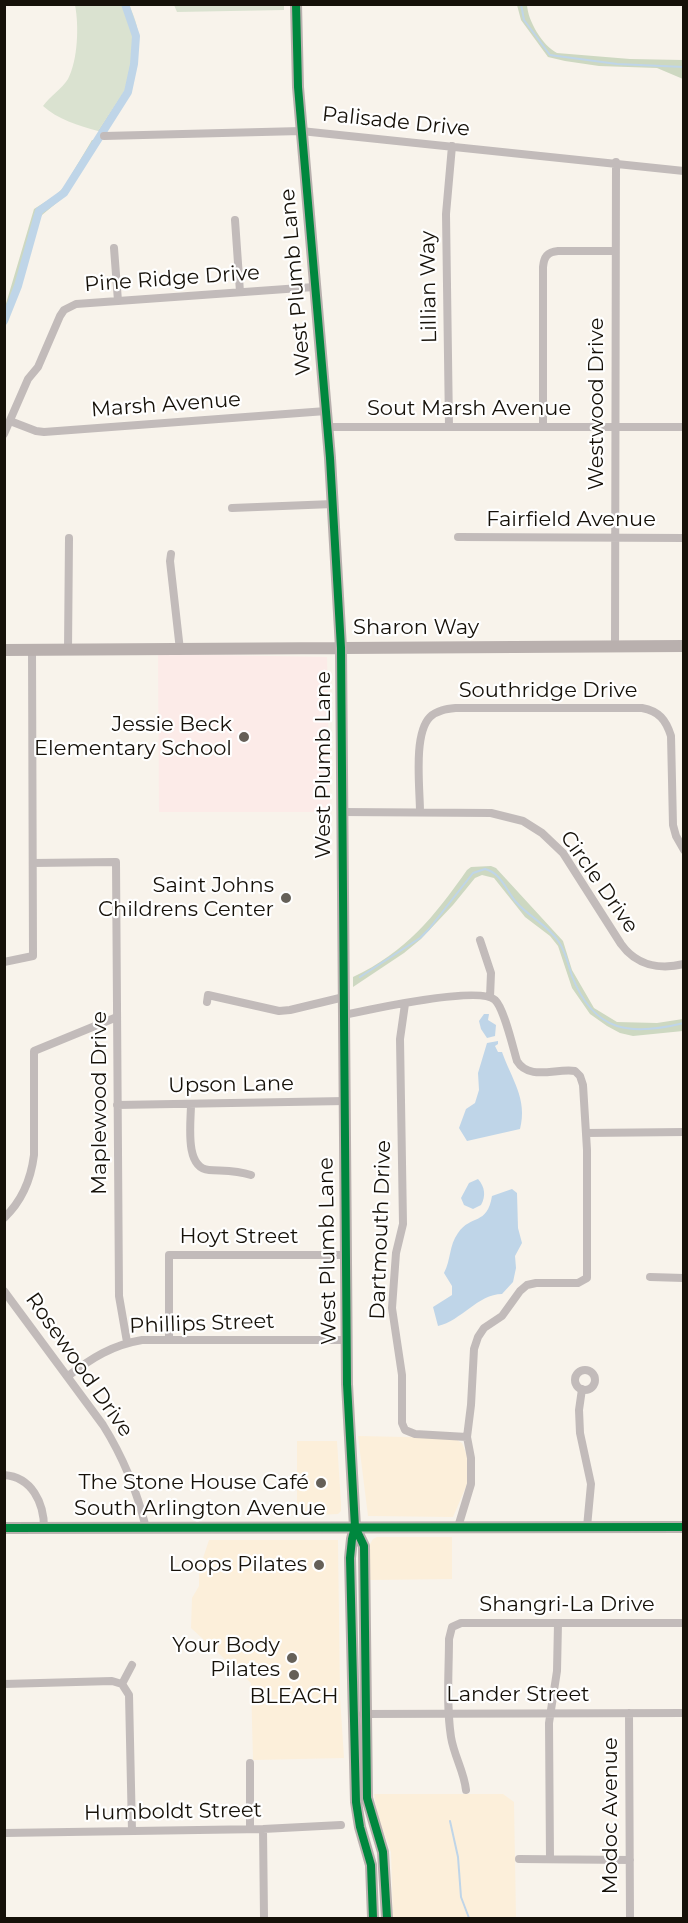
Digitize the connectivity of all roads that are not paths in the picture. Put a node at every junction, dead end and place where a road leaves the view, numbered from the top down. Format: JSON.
{"nodes":[{"id":1,"x":296,"y":4,"type":"edge"},
{"id":2,"x":301,"y":131,"type":"junction"},
{"id":3,"x":104,"y":136,"type":"dead end"},
{"id":4,"x":452,"y":146,"type":"junction"},
{"id":5,"x":615,"y":162,"type":"junction"},
{"id":6,"x":684,"y":171,"type":"edge"},
{"id":7,"x":234,"y":220,"type":"dead end"},
{"id":8,"x":114,"y":248,"type":"dead end"},
{"id":9,"x":615,"y":251,"type":"junction"},
{"id":10,"x":314,"y":287,"type":"junction"},
{"id":11,"x":240,"y":292,"type":"junction"},
{"id":12,"x":118,"y":301,"type":"junction"},
{"id":13,"x":326,"y":411,"type":"junction"},
{"id":14,"x":10,"y":420,"type":"junction"},
{"id":15,"x":327,"y":427,"type":"junction"},
{"id":16,"x":449,"y":427,"type":"junction"},
{"id":17,"x":543,"y":427,"type":"junction"},
{"id":18,"x":615,"y":427,"type":"junction"},
{"id":19,"x":684,"y":427,"type":"edge"},
{"id":20,"x":4,"y":435,"type":"edge"},
{"id":21,"x":333,"y":504,"type":"junction"},
{"id":22,"x":232,"y":508,"type":"dead end"},
{"id":23,"x":458,"y":537,"type":"dead end"},
{"id":24,"x":615,"y":537,"type":"junction"},
{"id":25,"x":69,"y":538,"type":"dead end"},
{"id":26,"x":684,"y":538,"type":"edge"},
{"id":27,"x":171,"y":554,"type":"dead end"},
{"id":28,"x":615,"y":646,"type":"junction"},
{"id":29,"x":684,"y":646,"type":"edge"},
{"id":30,"x":341,"y":648,"type":"junction"},
{"id":31,"x":4,"y":650,"type":"edge"},
{"id":32,"x":32,"y":650,"type":"junction"},
{"id":33,"x":68,"y":650,"type":"junction"},
{"id":34,"x":180,"y":650,"type":"junction"},
{"id":35,"x":342,"y":812,"type":"junction"},
{"id":36,"x":420,"y":812,"type":"junction"},
{"id":37,"x":684,"y":849,"type":"edge"},
{"id":38,"x":33,"y":863,"type":"junction"},
{"id":39,"x":480,"y":940,"type":"dead end"},
{"id":40,"x":4,"y":962,"type":"edge"},
{"id":41,"x":684,"y":964,"type":"edge"},
{"id":42,"x":344,"y":997,"type":"junction"},
{"id":43,"x":490,"y":997,"type":"junction"},
{"id":44,"x":207,"y":1002,"type":"dead end"},
{"id":45,"x":405,"y":1004,"type":"junction"},
{"id":46,"x":344,"y":1015,"type":"junction"},
{"id":47,"x":117,"y":1017,"type":"junction"},
{"id":48,"x":345,"y":1101,"type":"junction"},
{"id":49,"x":191,"y":1104,"type":"junction"},
{"id":50,"x":117,"y":1105,"type":"junction"},
{"id":51,"x":684,"y":1132,"type":"edge"},
{"id":52,"x":586,"y":1133,"type":"junction"},
{"id":53,"x":251,"y":1175,"type":"dead end"},
{"id":54,"x":4,"y":1218,"type":"edge"},
{"id":55,"x":346,"y":1255,"type":"junction"},
{"id":56,"x":650,"y":1277,"type":"dead end"},
{"id":57,"x":684,"y":1278,"type":"edge"},
{"id":58,"x":4,"y":1291,"type":"edge"},
{"id":59,"x":169,"y":1340,"type":"junction"},
{"id":60,"x":347,"y":1340,"type":"junction"},
{"id":61,"x":127,"y":1342,"type":"junction"},
{"id":62,"x":68,"y":1376,"type":"junction"},
{"id":63,"x":582,"y":1389,"type":"dead end"},
{"id":64,"x":467,"y":1437,"type":"junction"},
{"id":65,"x":4,"y":1475,"type":"edge"},
{"id":66,"x":355,"y":1527,"type":"junction"},
{"id":67,"x":458,"y":1527,"type":"junction"},
{"id":68,"x":587,"y":1527,"type":"junction"},
{"id":69,"x":684,"y":1527,"type":"edge"},
{"id":70,"x":4,"y":1528,"type":"edge"},
{"id":71,"x":44,"y":1528,"type":"junction"},
{"id":72,"x":146,"y":1528,"type":"junction"},
{"id":73,"x":558,"y":1623,"type":"junction"},
{"id":74,"x":684,"y":1623,"type":"edge"},
{"id":75,"x":132,"y":1665,"type":"dead end"},
{"id":76,"x":4,"y":1684,"type":"edge"},
{"id":77,"x":122,"y":1684,"type":"junction"},
{"id":78,"x":354,"y":1713,"type":"junction"},
{"id":79,"x":449,"y":1713,"type":"junction"},
{"id":80,"x":550,"y":1713,"type":"junction"},
{"id":81,"x":629,"y":1713,"type":"junction"},
{"id":82,"x":684,"y":1713,"type":"edge"},
{"id":83,"x":367,"y":1714,"type":"junction"},
{"id":84,"x":250,"y":1763,"type":"dead end"},
{"id":85,"x":466,"y":1790,"type":"dead end"},
{"id":86,"x":341,"y":1825,"type":"dead end"},
{"id":87,"x":263,"y":1828,"type":"junction"},
{"id":88,"x":250,"y":1829,"type":"junction"},
{"id":89,"x":132,"y":1831,"type":"junction"},
{"id":90,"x":4,"y":1833,"type":"edge"},
{"id":91,"x":519,"y":1859,"type":"dead end"},
{"id":92,"x":550,"y":1859,"type":"junction"},
{"id":93,"x":630,"y":1860,"type":"junction"},
{"id":94,"x":264,"y":1918,"type":"edge"},
{"id":95,"x":373,"y":1918,"type":"edge"},
{"id":96,"x":387,"y":1918,"type":"edge"},
{"id":97,"x":630,"y":1918,"type":"edge"}],
"edges":[{"from":1,"to":2,"type":"main road","name":"West Plumb Lane"},
{"from":2,"to":3,"type":"street","name":"Palisade Drive"},
{"from":2,"to":4,"type":"street","name":"Palisade Drive"},
{"from":2,"to":10,"type":"main road","name":"West Plumb Lane"},
{"from":4,"to":5,"type":"street","name":"Palisade Drive"},
{"from":4,"to":16,"type":"street","name":"Lillian Way"},
{"from":5,"to":6,"type":"street","name":"Palisade Drive"},
{"from":5,"to":9,"type":"street","name":"Westwood Drive"},
{"from":7,"to":11,"type":"street"},
{"from":8,"to":12,"type":"street"},
{"from":9,"to":17,"type":"street"},
{"from":9,"to":18,"type":"street","name":"Westwood Drive"},
{"from":10,"to":11,"type":"street","name":"Pine Ridge Drive"},
{"from":10,"to":13,"type":"main road","name":"West Plumb Lane"},
{"from":11,"to":12,"type":"street","name":"Pine Ridge Drive"},
{"from":12,"to":14,"type":"street","name":"Pine Ridge Drive"},
{"from":13,"to":14,"type":"street","name":"Marsh Avenue"},
{"from":13,"to":15,"type":"main road","name":"West Plumb Lane"},
{"from":14,"to":20,"type":"street","name":"Pine Ridge Drive"},
{"from":15,"to":16,"type":"street","name":"Sout Marsh Avenue"},
{"from":15,"to":21,"type":"main road","name":"West Plumb Lane"},
{"from":16,"to":17,"type":"street","name":"Sout Marsh Avenue"},
{"from":17,"to":18,"type":"street","name":"Sout Marsh Avenue"},
{"from":18,"to":19,"type":"street","name":"Sout Marsh Avenue"},
{"from":18,"to":24,"type":"street","name":"Westwood Drive"},
{"from":21,"to":22,"type":"street"},
{"from":21,"to":30,"type":"main road","name":"West Plumb Lane"},
{"from":23,"to":24,"type":"street","name":"Fairfield Avenue"},
{"from":24,"to":26,"type":"street","name":"Fairfield Avenue"},
{"from":24,"to":28,"type":"street","name":"Westwood Drive"},
{"from":25,"to":33,"type":"street"},
{"from":27,"to":34,"type":"street"},
{"from":28,"to":29,"type":"main road","name":"Sharon Way"},
{"from":28,"to":30,"type":"main road","name":"Sharon Way"},
{"from":30,"to":34,"type":"main road","name":"Sharon Way"},
{"from":30,"to":35,"type":"main road","name":"West Plumb Lane"},
{"from":31,"to":32,"type":"main road","name":"Sharon Way"},
{"from":32,"to":33,"type":"main road","name":"Sharon Way"},
{"from":32,"to":38,"type":"street"},
{"from":33,"to":34,"type":"main road","name":"Sharon Way"},
{"from":35,"to":36,"type":"street","name":"Circle Drive"},
{"from":35,"to":42,"type":"main road","name":"West Plumb Lane"},
{"from":36,"to":37,"type":"street","name":"Southridge Drive"},
{"from":36,"to":41,"type":"street","name":"Circle Drive"},
{"from":38,"to":40,"type":"street"},
{"from":38,"to":47,"type":"street","name":"Maplewood Drive"},
{"from":39,"to":43,"type":"street"},
{"from":42,"to":44,"type":"street"},
{"from":42,"to":46,"type":"main road","name":"West Plumb Lane"},
{"from":43,"to":45,"type":"street"},
{"from":43,"to":52,"type":"street"},
{"from":45,"to":46,"type":"street"},
{"from":45,"to":64,"type":"street","name":"Dartmouth Drive"},
{"from":46,"to":48,"type":"main road","name":"West Plumb Lane"},
{"from":47,"to":50,"type":"street","name":"Maplewood Drive"},
{"from":47,"to":54,"type":"street"},
{"from":48,"to":49,"type":"street","name":"Upson Lane"},
{"from":48,"to":55,"type":"main road","name":"West Plumb Lane"},
{"from":49,"to":50,"type":"street","name":"Upson Lane"},
{"from":49,"to":53,"type":"street"},
{"from":50,"to":61,"type":"street","name":"Maplewood Drive"},
{"from":51,"to":52,"type":"street"},
{"from":52,"to":64,"type":"street"},
{"from":55,"to":59,"type":"street","name":"Hoyt Street"},
{"from":55,"to":60,"type":"main road","name":"West Plumb Lane"},
{"from":56,"to":57,"type":"street"},
{"from":58,"to":62,"type":"street","name":"Rosewood Drive"},
{"from":59,"to":60,"type":"street","name":"Phillips Street"},
{"from":59,"to":61,"type":"street","name":"Phillips Street"},
{"from":60,"to":66,"type":"main road","name":"West Plumb Lane"},
{"from":61,"to":62,"type":"street","name":"Phillips Street"},
{"from":62,"to":72,"type":"street","name":"Rosewood Drive"},
{"from":63,"to":68,"type":"street"},
{"from":64,"to":67,"type":"street"},
{"from":65,"to":71,"type":"street"},
{"from":66,"to":67,"type":"main road","name":"South Arlington Avenue"},
{"from":66,"to":72,"type":"main road","name":"South Arlington Avenue"},
{"from":66,"to":78,"type":"main road","name":"West Plumb Lane"},
{"from":66,"to":83,"type":"main road","name":"West Plumb Lane"},
{"from":67,"to":68,"type":"main road","name":"South Arlington Avenue"},
{"from":68,"to":69,"type":"main road","name":"South Arlington Avenue"},
{"from":70,"to":71,"type":"main road","name":"South Arlington Avenue"},
{"from":71,"to":72,"type":"main road","name":"South Arlington Avenue"},
{"from":73,"to":74,"type":"street","name":"Shangri-La Drive"},
{"from":73,"to":79,"type":"street","name":"Shangri-La Drive"},
{"from":73,"to":80,"type":"street"},
{"from":75,"to":77,"type":"street"},
{"from":76,"to":77,"type":"street"},
{"from":77,"to":89,"type":"street"},
{"from":78,"to":83,"type":"street","name":"Lander Street"},
{"from":78,"to":95,"type":"main road","name":"West Plumb Lane"},
{"from":79,"to":80,"type":"street","name":"Lander Street"},
{"from":79,"to":83,"type":"street","name":"Lander Street"},
{"from":79,"to":85,"type":"street"},
{"from":80,"to":81,"type":"street","name":"Lander Street"},
{"from":80,"to":92,"type":"street"},
{"from":81,"to":82,"type":"street","name":"Lander Street"},
{"from":81,"to":93,"type":"street","name":"Modoc Avenue"},
{"from":83,"to":96,"type":"main road","name":"West Plumb Lane"},
{"from":84,"to":88,"type":"street"},
{"from":86,"to":87,"type":"street","name":"Humboldt Street"},
{"from":87,"to":88,"type":"street","name":"Humboldt Street"},
{"from":87,"to":94,"type":"street"},
{"from":88,"to":89,"type":"street","name":"Humboldt Street"},
{"from":89,"to":90,"type":"street","name":"Humboldt Street"},
{"from":91,"to":92,"type":"street"},
{"from":92,"to":93,"type":"street"},
{"from":93,"to":97,"type":"street","name":"Modoc Avenue"}]}
